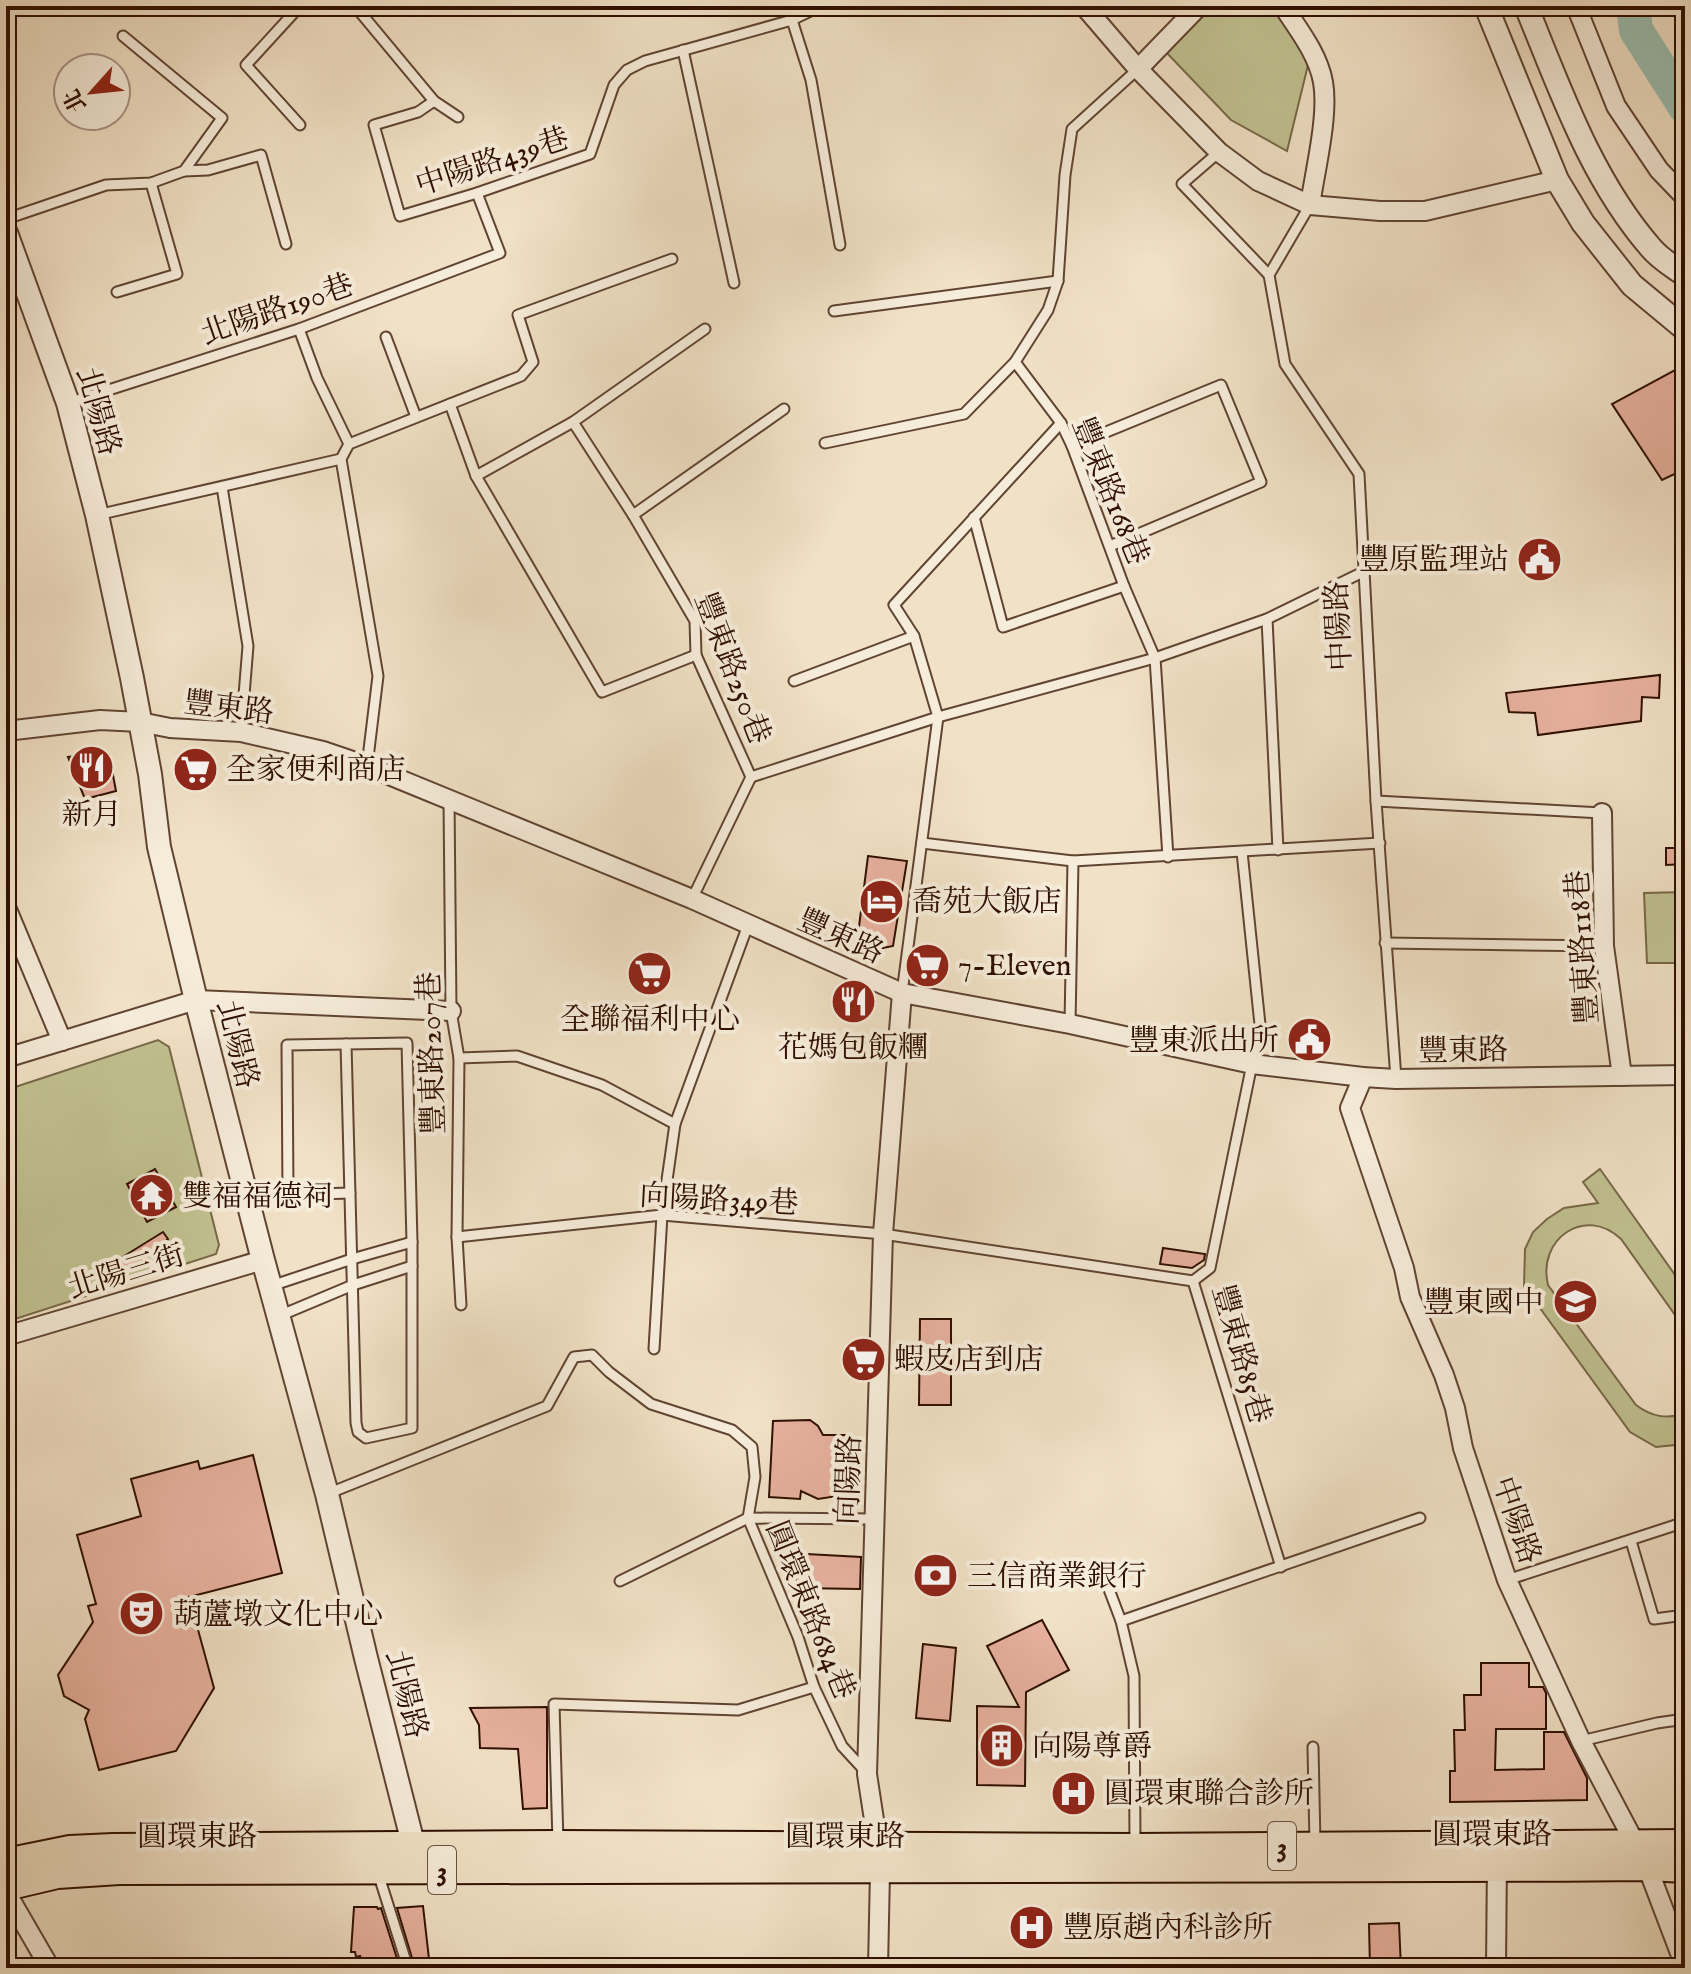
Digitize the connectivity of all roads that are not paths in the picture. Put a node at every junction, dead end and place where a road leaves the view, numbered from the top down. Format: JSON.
{"nodes":[{"id":1,"x":300,"y":6,"type":"edge"},
{"id":2,"x":355,"y":6,"type":"edge"},
{"id":3,"x":821,"y":6,"type":"edge"},
{"id":4,"x":1084,"y":6,"type":"edge"},
{"id":5,"x":1199,"y":6,"type":"edge"},
{"id":6,"x":1283,"y":6,"type":"edge"},
{"id":7,"x":1486,"y":6,"type":"edge"},
{"id":8,"x":1526,"y":6,"type":"edge"},
{"id":9,"x":1576,"y":6,"type":"edge"},
{"id":10,"x":792,"y":20,"type":"junction"},
{"id":11,"x":123,"y":36,"type":"dead end"},
{"id":12,"x":683,"y":50,"type":"junction"},
{"id":13,"x":1138,"y":69,"type":"junction"},
{"id":14,"x":434,"y":101,"type":"junction"},
{"id":15,"x":458,"y":117,"type":"dead end"},
{"id":16,"x":300,"y":125,"type":"dead end"},
{"id":17,"x":1219,"y":152,"type":"junction"},
{"id":18,"x":184,"y":171,"type":"junction"},
{"id":19,"x":1557,"y":180,"type":"junction"},
{"id":20,"x":151,"y":183,"type":"junction"},
{"id":21,"x":477,"y":193,"type":"junction"},
{"id":22,"x":1685,"y":197,"type":"edge"},
{"id":23,"x":1310,"y":205,"type":"junction"},
{"id":24,"x":6,"y":219,"type":"edge"},
{"id":25,"x":6,"y":233,"type":"edge"},
{"id":26,"x":286,"y":244,"type":"dead end"},
{"id":27,"x":840,"y":245,"type":"dead end"},
{"id":28,"x":672,"y":259,"type":"dead end"},
{"id":29,"x":1269,"y":275,"type":"junction"},
{"id":30,"x":1685,"y":275,"type":"edge"},
{"id":31,"x":1058,"y":281,"type":"junction"},
{"id":32,"x":734,"y":283,"type":"dead end"},
{"id":33,"x":117,"y":292,"type":"dead end"},
{"id":34,"x":834,"y":311,"type":"dead end"},
{"id":35,"x":299,"y":329,"type":"junction"},
{"id":36,"x":705,"y":329,"type":"dead end"},
{"id":37,"x":1685,"y":329,"type":"edge"},
{"id":38,"x":386,"y":337,"type":"dead end"},
{"id":39,"x":1015,"y":362,"type":"junction"},
{"id":40,"x":68,"y":403,"type":"junction"},
{"id":41,"x":450,"y":404,"type":"junction"},
{"id":42,"x":784,"y":409,"type":"dead end"},
{"id":43,"x":416,"y":417,"type":"junction"},
{"id":44,"x":573,"y":422,"type":"junction"},
{"id":45,"x":1061,"y":423,"type":"junction"},
{"id":46,"x":825,"y":443,"type":"dead end"},
{"id":47,"x":349,"y":444,"type":"junction"},
{"id":48,"x":1072,"y":446,"type":"junction"},
{"id":49,"x":341,"y":459,"type":"junction"},
{"id":50,"x":476,"y":476,"type":"junction"},
{"id":51,"x":222,"y":487,"type":"junction"},
{"id":52,"x":97,"y":515,"type":"junction"},
{"id":53,"x":633,"y":515,"type":"junction"},
{"id":54,"x":974,"y":517,"type":"junction"},
{"id":55,"x":1110,"y":546,"type":"junction"},
{"id":56,"x":1363,"y":572,"type":"junction"},
{"id":57,"x":1124,"y":586,"type":"junction"},
{"id":58,"x":1267,"y":619,"type":"junction"},
{"id":59,"x":914,"y":636,"type":"junction"},
{"id":60,"x":696,"y":655,"type":"junction"},
{"id":61,"x":1155,"y":658,"type":"junction"},
{"id":62,"x":794,"y":681,"type":"dead end"},
{"id":63,"x":938,"y":717,"type":"junction"},
{"id":64,"x":140,"y":722,"type":"junction"},
{"id":65,"x":6,"y":731,"type":"edge"},
{"id":66,"x":241,"y":732,"type":"junction"},
{"id":67,"x":367,"y":766,"type":"junction"},
{"id":68,"x":751,"y":777,"type":"junction"},
{"id":69,"x":449,"y":799,"type":"junction"},
{"id":70,"x":1376,"y":801,"type":"junction"},
{"id":71,"x":1602,"y":813,"type":"joint"},
{"id":72,"x":922,"y":843,"type":"junction"},
{"id":73,"x":1380,"y":843,"type":"junction"},
{"id":74,"x":1278,"y":850,"type":"junction"},
{"id":75,"x":1242,"y":852,"type":"junction"},
{"id":76,"x":1168,"y":857,"type":"junction"},
{"id":77,"x":1073,"y":861,"type":"junction"},
{"id":78,"x":692,"y":899,"type":"junction"},
{"id":79,"x":6,"y":907,"type":"edge"},
{"id":80,"x":748,"y":925,"type":"junction"},
{"id":81,"x":1385,"y":943,"type":"junction"},
{"id":82,"x":1604,"y":946,"type":"junction"},
{"id":83,"x":902,"y":993,"type":"junction"},
{"id":84,"x":196,"y":1000,"type":"junction"},
{"id":85,"x":451,"y":1011,"type":"junction"},
{"id":86,"x":1070,"y":1024,"type":"junction"},
{"id":87,"x":62,"y":1041,"type":"junction"},
{"id":88,"x":346,"y":1044,"type":"junction"},
{"id":89,"x":6,"y":1058,"type":"edge"},
{"id":90,"x":459,"y":1058,"type":"junction"},
{"id":91,"x":1252,"y":1064,"type":"junction"},
{"id":92,"x":1685,"y":1075,"type":"edge"},
{"id":93,"x":1622,"y":1076,"type":"junction"},
{"id":94,"x":1363,"y":1077,"type":"junction"},
{"id":95,"x":1396,"y":1079,"type":"junction"},
{"id":96,"x":675,"y":1124,"type":"junction"},
{"id":97,"x":350,"y":1193,"type":"junction"},
{"id":98,"x":662,"y":1215,"type":"junction"},
{"id":99,"x":883,"y":1234,"type":"junction"},
{"id":100,"x":457,"y":1237,"type":"junction"},
{"id":101,"x":412,"y":1242,"type":"junction"},
{"id":102,"x":352,"y":1259,"type":"junction"},
{"id":103,"x":263,"y":1260,"type":"junction"},
{"id":104,"x":412,"y":1266,"type":"junction"},
{"id":105,"x":1193,"y":1281,"type":"junction"},
{"id":106,"x":353,"y":1285,"type":"junction"},
{"id":107,"x":270,"y":1286,"type":"junction"},
{"id":108,"x":461,"y":1305,"type":"dead end"},
{"id":109,"x":279,"y":1316,"type":"junction"},
{"id":110,"x":6,"y":1336,"type":"edge"},
{"id":111,"x":654,"y":1349,"type":"dead end"},
{"id":112,"x":327,"y":1494,"type":"junction"},
{"id":113,"x":748,"y":1518,"type":"junction"},
{"id":114,"x":1420,"y":1518,"type":"dead end"},
{"id":115,"x":875,"y":1519,"type":"junction"},
{"id":116,"x":1685,"y":1522,"type":"edge"},
{"id":117,"x":1631,"y":1541,"type":"junction"},
{"id":118,"x":1281,"y":1567,"type":"junction"},
{"id":119,"x":1102,"y":1571,"type":"dead end"},
{"id":120,"x":1507,"y":1580,"type":"junction"},
{"id":121,"x":620,"y":1581,"type":"dead end"},
{"id":122,"x":1685,"y":1615,"type":"edge"},
{"id":123,"x":1121,"y":1621,"type":"junction"},
{"id":124,"x":814,"y":1687,"type":"junction"},
{"id":125,"x":1685,"y":1719,"type":"edge"},
{"id":126,"x":1581,"y":1741,"type":"junction"},
{"id":127,"x":1313,"y":1747,"type":"dead end"},
{"id":128,"x":867,"y":1774,"type":"junction"},
{"id":129,"x":1685,"y":1844,"type":"edge"},
{"id":130,"x":558,"y":1845,"type":"junction"},
{"id":131,"x":1315,"y":1846,"type":"junction"},
{"id":132,"x":1135,"y":1848,"type":"junction"},
{"id":133,"x":1641,"y":1855,"type":"junction"},
{"id":134,"x":1497,"y":1857,"type":"junction"},
{"id":135,"x":417,"y":1858,"type":"junction"},
{"id":136,"x":373,"y":1859,"type":"junction"},
{"id":137,"x":879,"y":1859,"type":"junction"},
{"id":138,"x":6,"y":1863,"type":"edge"},
{"id":139,"x":1685,"y":1868,"type":"edge"},
{"id":140,"x":6,"y":1886,"type":"edge"},
{"id":141,"x":6,"y":1892,"type":"edge"},
{"id":142,"x":1685,"y":1966,"type":"edge"},
{"id":143,"x":50,"y":1968,"type":"edge"},
{"id":144,"x":408,"y":1968,"type":"edge"},
{"id":145,"x":878,"y":1968,"type":"edge"},
{"id":146,"x":1496,"y":1968,"type":"edge"}],
"edges":[{"from":1,"to":16,"type":"lane"},
{"from":2,"to":14,"type":"lane"},
{"from":3,"to":10,"type":"lane","name":"中陽路439巷"},
{"from":4,"to":13,"type":"street"},
{"from":5,"to":13,"type":"street"},
{"from":6,"to":23,"type":"street"},
{"from":7,"to":19,"type":"street"},
{"from":8,"to":30,"type":"street"},
{"from":9,"to":22,"type":"street"},
{"from":10,"to":12,"type":"lane","name":"中陽路439巷"},
{"from":10,"to":27,"type":"lane"},
{"from":11,"to":18,"type":"lane"},
{"from":12,"to":21,"type":"lane","name":"中陽路439巷"},
{"from":12,"to":32,"type":"lane"},
{"from":13,"to":17,"type":"street"},
{"from":13,"to":31,"type":"lane"},
{"from":14,"to":15,"type":"lane"},
{"from":14,"to":21,"type":"lane","name":"中陽路439巷"},
{"from":17,"to":23,"type":"street"},
{"from":17,"to":29,"type":"lane"},
{"from":18,"to":20,"type":"lane"},
{"from":18,"to":26,"type":"lane"},
{"from":19,"to":23,"type":"street"},
{"from":19,"to":37,"type":"street"},
{"from":20,"to":24,"type":"lane"},
{"from":20,"to":33,"type":"lane"},
{"from":21,"to":35,"type":"lane","name":"北陽路190巷"},
{"from":23,"to":29,"type":"lane"},
{"from":25,"to":40,"type":"street","name":"北陽路"},
{"from":28,"to":41,"type":"lane"},
{"from":29,"to":56,"type":"lane","name":"中陽路"},
{"from":31,"to":34,"type":"lane"},
{"from":31,"to":39,"type":"lane"},
{"from":35,"to":40,"type":"lane","name":"北陽路190巷"},
{"from":35,"to":47,"type":"lane"},
{"from":36,"to":44,"type":"lane"},
{"from":38,"to":43,"type":"lane"},
{"from":39,"to":45,"type":"lane","name":"豐東路168巷"},
{"from":39,"to":46,"type":"lane"},
{"from":40,"to":52,"type":"street","name":"北陽路"},
{"from":41,"to":43,"type":"lane"},
{"from":41,"to":50,"type":"lane"},
{"from":42,"to":53,"type":"lane"},
{"from":43,"to":47,"type":"lane"},
{"from":44,"to":50,"type":"lane"},
{"from":44,"to":53,"type":"lane","name":"豐東路250巷"},
{"from":45,"to":48,"type":"lane","name":"豐東路168巷"},
{"from":45,"to":54,"type":"lane"},
{"from":47,"to":49,"type":"lane"},
{"from":48,"to":55,"type":"lane","name":"豐東路168巷"},
{"from":48,"to":55,"type":"lane"},
{"from":49,"to":51,"type":"lane"},
{"from":49,"to":67,"type":"lane"},
{"from":50,"to":60,"type":"lane"},
{"from":51,"to":52,"type":"lane"},
{"from":51,"to":66,"type":"lane"},
{"from":52,"to":64,"type":"street","name":"北陽路"},
{"from":53,"to":60,"type":"lane","name":"豐東路250巷"},
{"from":54,"to":57,"type":"lane"},
{"from":54,"to":59,"type":"lane"},
{"from":55,"to":57,"type":"lane","name":"豐東路168巷"},
{"from":56,"to":58,"type":"lane"},
{"from":56,"to":70,"type":"lane","name":"中陽路"},
{"from":57,"to":61,"type":"lane","name":"豐東路168巷"},
{"from":58,"to":61,"type":"lane"},
{"from":58,"to":74,"type":"lane"},
{"from":59,"to":62,"type":"lane"},
{"from":59,"to":63,"type":"lane"},
{"from":60,"to":68,"type":"lane","name":"豐東路250巷"},
{"from":61,"to":63,"type":"lane"},
{"from":61,"to":76,"type":"lane","name":"豐東路168巷"},
{"from":63,"to":68,"type":"lane"},
{"from":63,"to":72,"type":"lane"},
{"from":64,"to":65,"type":"street","name":"豐東路"},
{"from":64,"to":66,"type":"street","name":"豐東路"},
{"from":64,"to":84,"type":"street","name":"北陽路"},
{"from":66,"to":67,"type":"street","name":"豐東路"},
{"from":67,"to":69,"type":"street","name":"豐東路"},
{"from":68,"to":78,"type":"lane","name":"豐東路250巷"},
{"from":69,"to":78,"type":"street","name":"豐東路"},
{"from":69,"to":85,"type":"lane","name":"豐東路207巷"},
{"from":70,"to":71,"type":"lane"},
{"from":70,"to":73,"type":"lane","name":"中陽路"},
{"from":71,"to":82,"type":"street","name":"豐東路118巷"},
{"from":72,"to":77,"type":"lane"},
{"from":72,"to":83,"type":"lane"},
{"from":73,"to":74,"type":"lane"},
{"from":73,"to":81,"type":"lane","name":"中陽路"},
{"from":74,"to":75,"type":"lane"},
{"from":75,"to":76,"type":"lane"},
{"from":75,"to":91,"type":"lane"},
{"from":76,"to":77,"type":"lane"},
{"from":77,"to":86,"type":"lane"},
{"from":78,"to":80,"type":"street","name":"豐東路"},
{"from":79,"to":87,"type":"street"},
{"from":80,"to":83,"type":"street","name":"豐東路"},
{"from":80,"to":96,"type":"lane"},
{"from":81,"to":82,"type":"lane"},
{"from":81,"to":95,"type":"lane","name":"中陽路"},
{"from":82,"to":93,"type":"street","name":"豐東路118巷"},
{"from":83,"to":86,"type":"street","name":"豐東路"},
{"from":83,"to":99,"type":"street","name":"向陽路"},
{"from":84,"to":85,"type":"street"},
{"from":84,"to":87,"type":"street"},
{"from":84,"to":103,"type":"street","name":"北陽路"},
{"from":85,"to":90,"type":"lane","name":"豐東路207巷"},
{"from":86,"to":91,"type":"street","name":"豐東路"},
{"from":87,"to":89,"type":"street"},
{"from":88,"to":97,"type":"lane"},
{"from":88,"to":97,"type":"lane"},
{"from":88,"to":101,"type":"lane"},
{"from":90,"to":96,"type":"lane"},
{"from":90,"to":100,"type":"lane","name":"豐東路207巷"},
{"from":91,"to":94,"type":"street","name":"豐東路"},
{"from":91,"to":105,"type":"lane","name":"豐東路85巷"},
{"from":92,"to":93,"type":"street","name":"豐東路"},
{"from":93,"to":95,"type":"street","name":"豐東路"},
{"from":94,"to":95,"type":"street","name":"豐東路"},
{"from":94,"to":120,"type":"street","name":"中陽路"},
{"from":96,"to":98,"type":"lane"},
{"from":97,"to":102,"type":"lane"},
{"from":98,"to":99,"type":"lane","name":"向陽路349巷"},
{"from":98,"to":100,"type":"lane","name":"向陽路349巷"},
{"from":98,"to":111,"type":"lane"},
{"from":99,"to":105,"type":"lane","name":"向陽路349巷"},
{"from":99,"to":115,"type":"street","name":"向陽路"},
{"from":100,"to":108,"type":"lane","name":"豐東路207巷"},
{"from":101,"to":102,"type":"lane"},
{"from":101,"to":104,"type":"lane"},
{"from":102,"to":106,"type":"lane"},
{"from":102,"to":107,"type":"lane"},
{"from":103,"to":107,"type":"street","name":"北陽路"},
{"from":103,"to":110,"type":"street","name":"北陽三街"},
{"from":104,"to":106,"type":"lane"},
{"from":104,"to":106,"type":"lane"},
{"from":105,"to":118,"type":"lane","name":"豐東路85巷"},
{"from":106,"to":109,"type":"lane"},
{"from":107,"to":109,"type":"street","name":"北陽路"},
{"from":109,"to":112,"type":"street","name":"北陽路"},
{"from":112,"to":113,"type":"lane","name":"圓環東路684巷"},
{"from":112,"to":135,"type":"street","name":"北陽路"},
{"from":113,"to":115,"type":"lane"},
{"from":113,"to":121,"type":"lane"},
{"from":113,"to":124,"type":"lane","name":"圓環東路684巷"},
{"from":114,"to":118,"type":"lane"},
{"from":115,"to":128,"type":"street","name":"向陽路"},
{"from":116,"to":117,"type":"lane"},
{"from":117,"to":120,"type":"lane"},
{"from":117,"to":122,"type":"lane"},
{"from":118,"to":123,"type":"lane"},
{"from":119,"to":123,"type":"lane"},
{"from":120,"to":126,"type":"street","name":"中陽路"},
{"from":123,"to":132,"type":"lane"},
{"from":124,"to":128,"type":"lane","name":"圓環東路684巷"},
{"from":124,"to":130,"type":"lane"},
{"from":125,"to":126,"type":"lane"},
{"from":126,"to":133,"type":"street","name":"中陽路"},
{"from":127,"to":131,"type":"lane"},
{"from":128,"to":137,"type":"street","name":"向陽路"},
{"from":129,"to":133,"type":"main road","name":"圓環東路","number":"3"},
{"from":130,"to":135,"type":"main road","name":"圓環東路","number":"3"},
{"from":130,"to":137,"type":"main road","name":"圓環東路","number":"3"},
{"from":131,"to":132,"type":"main road","name":"圓環東路","number":"3"},
{"from":131,"to":134,"type":"main road","name":"圓環東路","number":"3"},
{"from":132,"to":137,"type":"main road","name":"圓環東路","number":"3"},
{"from":133,"to":134,"type":"main road","name":"圓環東路","number":"3"},
{"from":133,"to":139,"type":"main road","name":"圓環東路","number":"3"},
{"from":133,"to":142,"type":"street","name":"中陽路"},
{"from":134,"to":137,"type":"main road","name":"圓環東路","number":"3"},
{"from":134,"to":146,"type":"street"},
{"from":135,"to":136,"type":"main road","name":"圓環東路","number":"3"},
{"from":135,"to":137,"type":"main road","name":"圓環東路","number":"3"},
{"from":136,"to":138,"type":"main road","name":"圓環東路","number":"3"},
{"from":136,"to":140,"type":"main road","name":"圓環東路","number":"3"},
{"from":136,"to":144,"type":"lane"},
{"from":137,"to":145,"type":"street","name":"向陽路"},
{"from":141,"to":143,"type":"street"}]}
